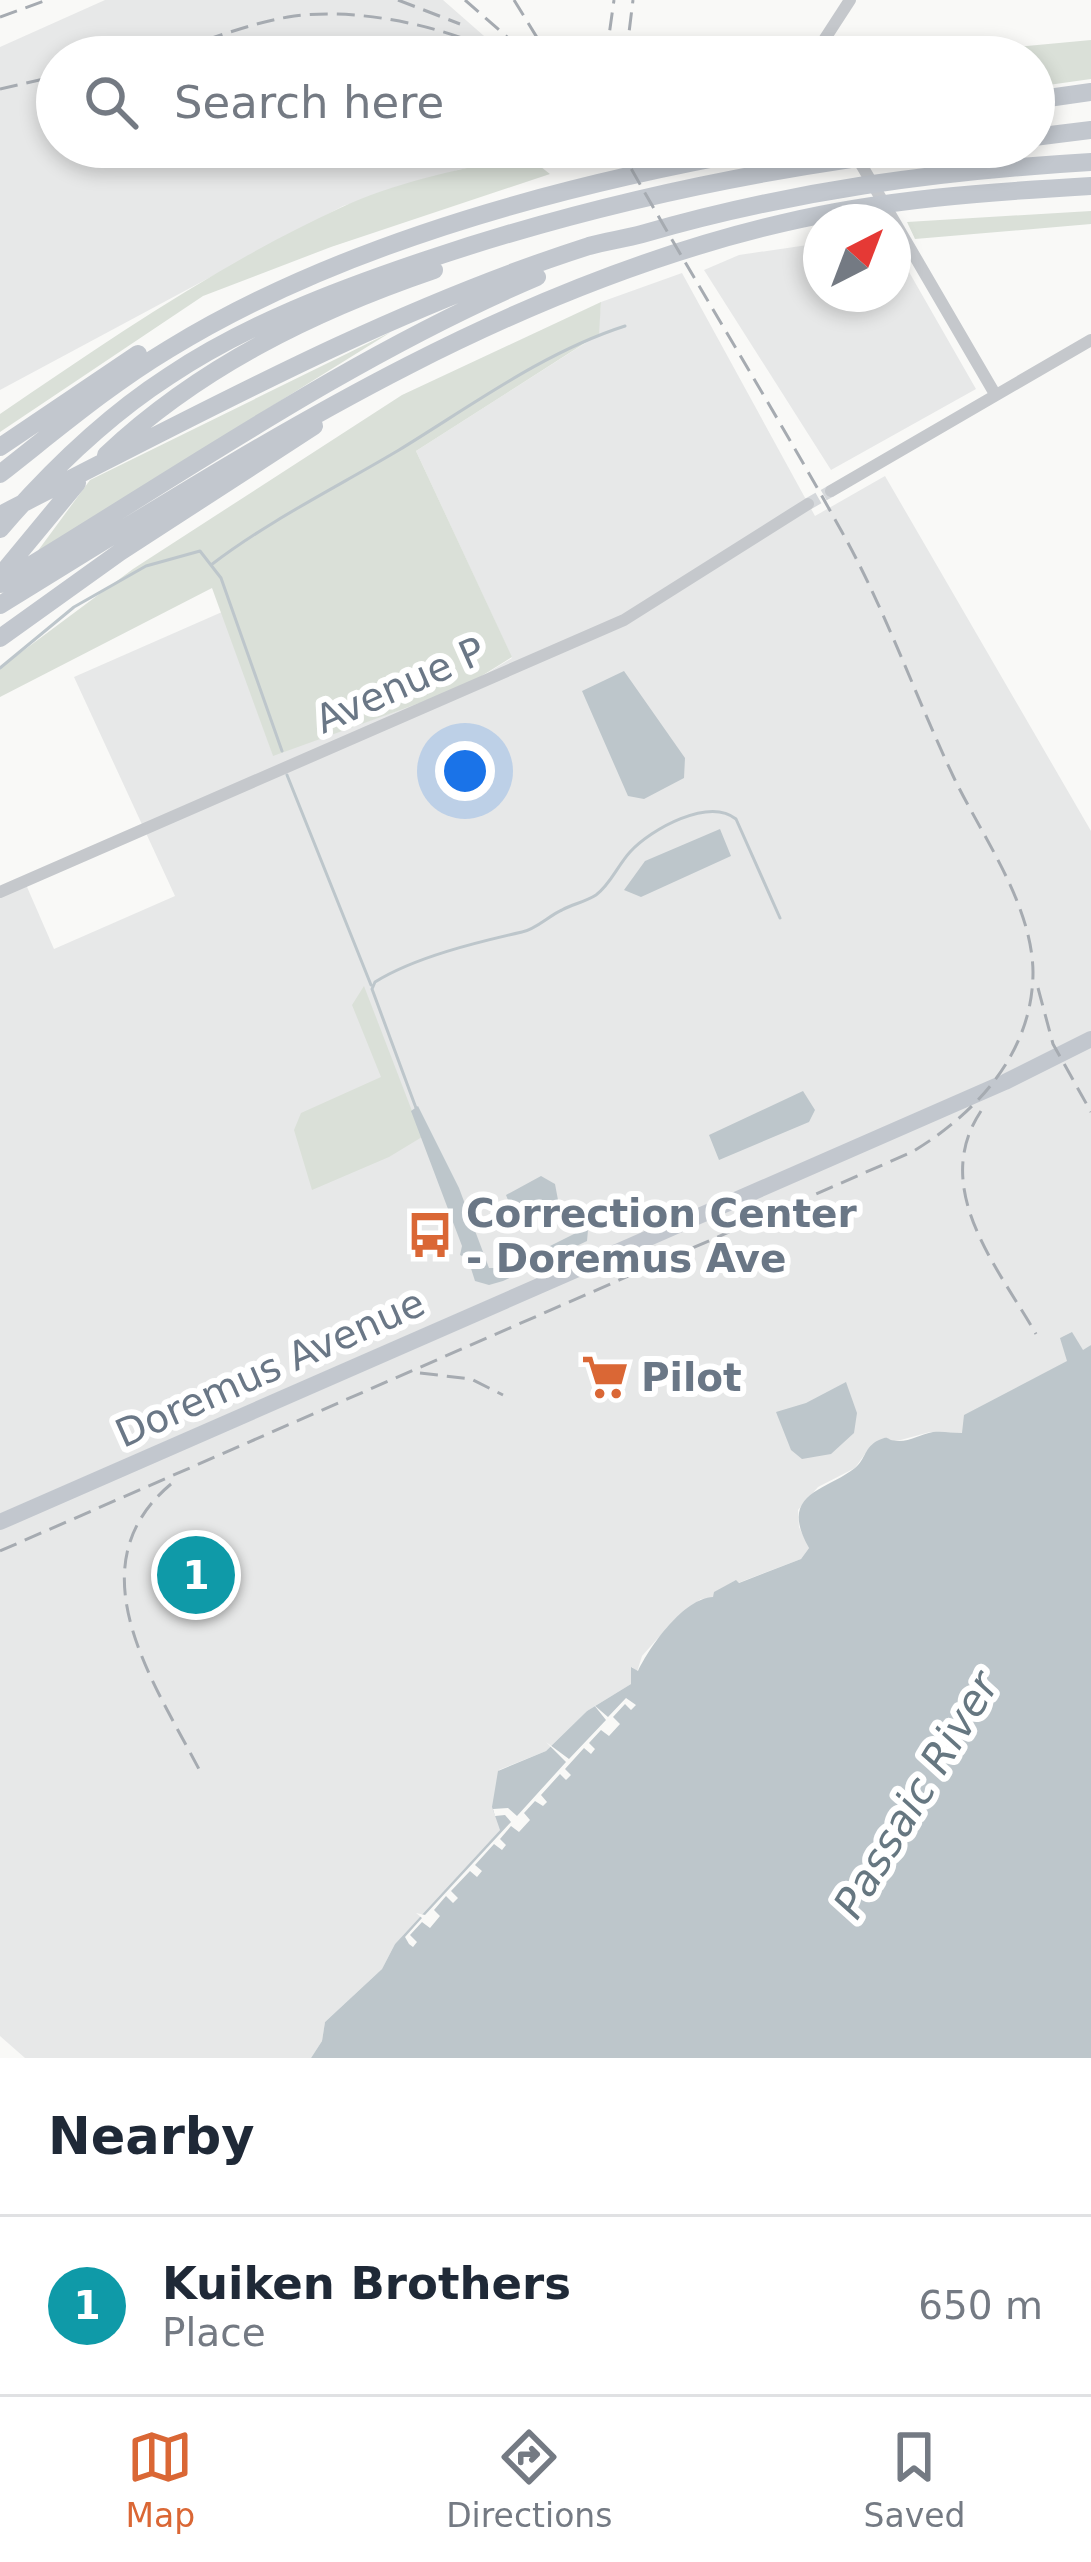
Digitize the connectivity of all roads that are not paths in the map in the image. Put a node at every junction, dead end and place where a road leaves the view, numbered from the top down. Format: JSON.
{"nodes":[{"id":1,"x":850,"y":0,"type":"edge"},
{"id":2,"x":827,"y":36,"type":"edge"},
{"id":3,"x":1091,"y":92,"type":"edge"},
{"id":4,"x":1055,"y":97,"type":"edge"},
{"id":5,"x":1091,"y":104,"type":"edge"},
{"id":6,"x":1055,"y":108,"type":"edge"},
{"id":7,"x":1091,"y":130,"type":"edge"},
{"id":8,"x":1055,"y":134,"type":"edge"},
{"id":9,"x":1091,"y":162,"type":"edge"},
{"id":10,"x":1055,"y":165,"type":"edge"},
{"id":11,"x":675,"y":168,"type":"edge"},
{"id":12,"x":792,"y":168,"type":"edge"},
{"id":13,"x":863,"y":168,"type":"edge"},
{"id":14,"x":1014,"y":168,"type":"edge"},
{"id":15,"x":1091,"y":189,"type":"edge"},
{"id":16,"x":524,"y":228,"type":"junction"},
{"id":17,"x":603,"y":246,"type":"junction"},
{"id":18,"x":241,"y":310,"type":"junction"},
{"id":19,"x":1091,"y":340,"type":"edge"},
{"id":20,"x":995,"y":394,"type":"junction"},
{"id":21,"x":352,"y":397,"type":"junction"},
{"id":22,"x":0,"y":447,"type":"edge"},
{"id":23,"x":0,"y":474,"type":"edge"},
{"id":24,"x":831,"y":491,"type":"tunnel mouth"},
{"id":25,"x":808,"y":504,"type":"tunnel mouth"},
{"id":26,"x":0,"y":515,"type":"edge"},
{"id":27,"x":0,"y":529,"type":"edge"},
{"id":28,"x":0,"y":580,"type":"edge"},
{"id":29,"x":0,"y":605,"type":"edge"},
{"id":30,"x":2,"y":637,"type":"edge"},
{"id":31,"x":0,"y":892,"type":"edge"},
{"id":32,"x":1091,"y":1039,"type":"edge"},
{"id":33,"x":0,"y":1522,"type":"edge"}],
"edges":[{"from":1,"to":2,"type":"street"},
{"from":3,"to":4,"type":"highway"},
{"from":5,"to":6,"type":"highway"},
{"from":7,"to":8,"type":"highway"},
{"from":9,"to":10,"type":"highway"},
{"from":11,"to":18,"type":"highway"},
{"from":12,"to":16,"type":"highway"},
{"from":13,"to":20,"type":"street"},
{"from":14,"to":17,"type":"highway"},
{"from":15,"to":21,"type":"highway"},
{"from":16,"to":27,"type":"highway"},
{"from":16,"to":28,"type":"highway"},
{"from":17,"to":26,"type":"highway"},
{"from":17,"to":28,"type":"highway"},
{"from":18,"to":22,"type":"highway"},
{"from":18,"to":23,"type":"highway"},
{"from":19,"to":20,"type":"street"},
{"from":20,"to":24,"type":"street"},
{"from":21,"to":29,"type":"highway"},
{"from":21,"to":30,"type":"highway"},
{"from":25,"to":31,"type":"street","name":"Avenue P"},
{"from":32,"to":33,"type":"main road","name":"Doremus Avenue"}]}
